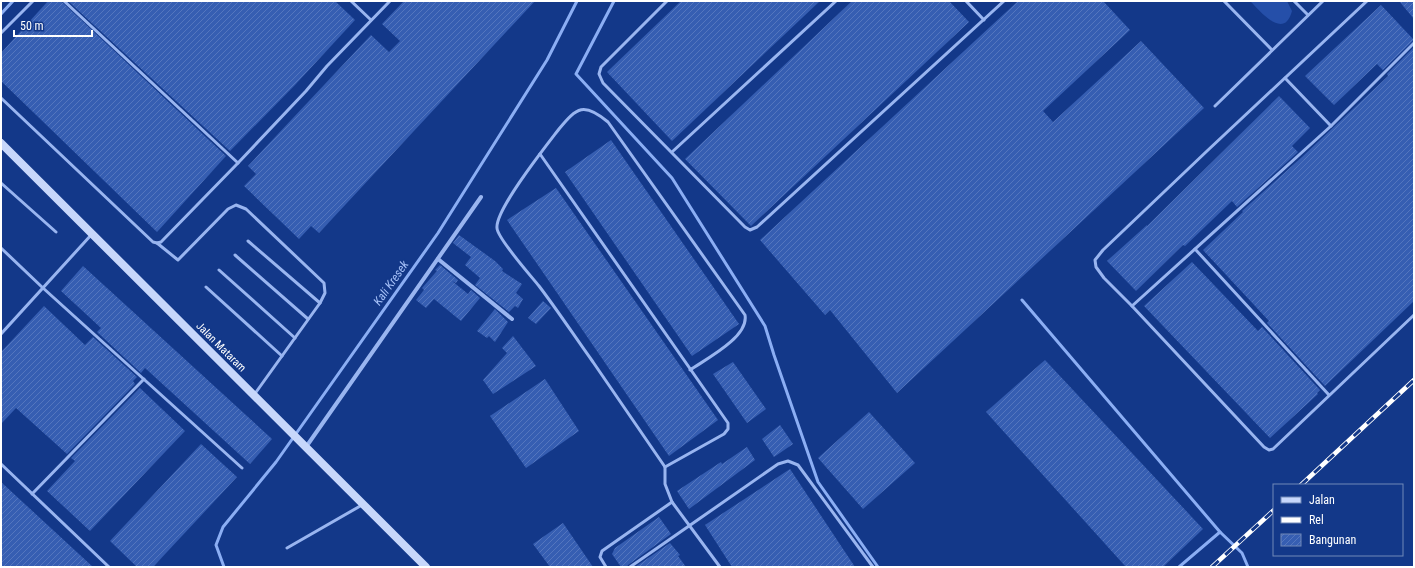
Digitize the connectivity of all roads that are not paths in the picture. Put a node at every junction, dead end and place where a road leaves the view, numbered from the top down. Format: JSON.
{"nodes":[{"id":1,"x":34,"y":1,"type":"edge"},
{"id":2,"x":64,"y":1,"type":"edge"},
{"id":3,"x":351,"y":1,"type":"edge"},
{"id":4,"x":390,"y":1,"type":"edge"},
{"id":5,"x":667,"y":1,"type":"edge"},
{"id":6,"x":836,"y":1,"type":"edge"},
{"id":7,"x":966,"y":1,"type":"edge"},
{"id":8,"x":1004,"y":1,"type":"edge"},
{"id":9,"x":1224,"y":1,"type":"edge"},
{"id":10,"x":1294,"y":1,"type":"edge"},
{"id":11,"x":1323,"y":1,"type":"edge"},
{"id":12,"x":1367,"y":1,"type":"edge"},
{"id":13,"x":1308,"y":15,"type":"junction"},
{"id":14,"x":371,"y":20,"type":"junction"},
{"id":15,"x":984,"y":20,"type":"junction"},
{"id":16,"x":1,"y":33,"type":"edge"},
{"id":17,"x":1414,"y":43,"type":"edge"},
{"id":18,"x":1272,"y":50,"type":"junction"},
{"id":19,"x":1285,"y":78,"type":"junction"},
{"id":20,"x":1,"y":98,"type":"edge"},
{"id":21,"x":1214,"y":106,"type":"dead end"},
{"id":22,"x":1331,"y":126,"type":"junction"},
{"id":23,"x":1,"y":143,"type":"edge"},
{"id":24,"x":672,"y":152,"type":"junction"},
{"id":25,"x":540,"y":154,"type":"junction"},
{"id":26,"x":238,"y":163,"type":"junction"},
{"id":27,"x":1,"y":183,"type":"edge"},
{"id":28,"x":481,"y":197,"type":"dead end"},
{"id":29,"x":56,"y":232,"type":"dead end"},
{"id":30,"x":92,"y":234,"type":"junction"},
{"id":31,"x":248,"y":241,"type":"dead end"},
{"id":32,"x":158,"y":243,"type":"junction"},
{"id":33,"x":1,"y":248,"type":"edge"},
{"id":34,"x":1195,"y":249,"type":"junction"},
{"id":35,"x":235,"y":255,"type":"dead end"},
{"id":36,"x":438,"y":259,"type":"junction"},
{"id":37,"x":220,"y":270,"type":"dead end"},
{"id":38,"x":206,"y":287,"type":"dead end"},
{"id":39,"x":43,"y":288,"type":"junction"},
{"id":40,"x":320,"y":303,"type":"junction"},
{"id":41,"x":1132,"y":306,"type":"junction"},
{"id":42,"x":1414,"y":315,"type":"edge"},
{"id":43,"x":512,"y":318,"type":"dead end"},
{"id":44,"x":308,"y":319,"type":"junction"},
{"id":45,"x":1,"y":334,"type":"edge"},
{"id":46,"x":295,"y":338,"type":"junction"},
{"id":47,"x":282,"y":356,"type":"junction"},
{"id":48,"x":690,"y":370,"type":"junction"},
{"id":49,"x":144,"y":379,"type":"junction"},
{"id":50,"x":254,"y":395,"type":"junction"},
{"id":51,"x":1329,"y":395,"type":"junction"},
{"id":52,"x":305,"y":446,"type":"junction"},
{"id":53,"x":1,"y":464,"type":"edge"},
{"id":54,"x":665,"y":467,"type":"junction"},
{"id":55,"x":242,"y":468,"type":"dead end"},
{"id":56,"x":32,"y":494,"type":"junction"},
{"id":57,"x":672,"y":502,"type":"junction"},
{"id":58,"x":363,"y":504,"type":"junction"},
{"id":59,"x":690,"y":526,"type":"junction"},
{"id":60,"x":287,"y":548,"type":"dead end"},
{"id":61,"x":109,"y":567,"type":"edge"},
{"id":62,"x":426,"y":567,"type":"edge"},
{"id":63,"x":606,"y":567,"type":"edge"},
{"id":64,"x":630,"y":567,"type":"edge"},
{"id":65,"x":720,"y":567,"type":"edge"},
{"id":66,"x":873,"y":567,"type":"edge"}],
"edges":[{"from":1,"to":16,"type":"lane"},
{"from":2,"to":26,"type":"lane"},
{"from":3,"to":14,"type":"lane"},
{"from":4,"to":14,"type":"lane"},
{"from":5,"to":24,"type":"lane"},
{"from":6,"to":24,"type":"lane"},
{"from":7,"to":15,"type":"lane"},
{"from":8,"to":15,"type":"lane"},
{"from":9,"to":18,"type":"lane"},
{"from":10,"to":13,"type":"lane"},
{"from":11,"to":13,"type":"lane"},
{"from":12,"to":19,"type":"lane"},
{"from":13,"to":18,"type":"lane"},
{"from":14,"to":26,"type":"lane"},
{"from":15,"to":24,"type":"lane"},
{"from":17,"to":22,"type":"lane"},
{"from":18,"to":21,"type":"lane"},
{"from":19,"to":22,"type":"lane"},
{"from":19,"to":41,"type":"lane"},
{"from":20,"to":32,"type":"lane"},
{"from":22,"to":34,"type":"lane"},
{"from":23,"to":30,"type":"main road","name":"Jalan Mataram"},
{"from":25,"to":48,"type":"lane"},
{"from":25,"to":48,"type":"lane"},
{"from":25,"to":54,"type":"lane"},
{"from":26,"to":32,"type":"lane"},
{"from":27,"to":29,"type":"lane"},
{"from":28,"to":36,"type":"street"},
{"from":30,"to":39,"type":"lane"},
{"from":30,"to":50,"type":"main road","name":"Jalan Mataram"},
{"from":31,"to":40,"type":"lane"},
{"from":32,"to":40,"type":"lane"},
{"from":33,"to":39,"type":"lane"},
{"from":34,"to":41,"type":"lane"},
{"from":34,"to":51,"type":"lane"},
{"from":35,"to":44,"type":"lane"},
{"from":36,"to":43,"type":"street"},
{"from":36,"to":52,"type":"street"},
{"from":37,"to":46,"type":"lane"},
{"from":38,"to":47,"type":"lane"},
{"from":39,"to":45,"type":"lane"},
{"from":39,"to":49,"type":"lane"},
{"from":40,"to":44,"type":"lane"},
{"from":41,"to":51,"type":"lane"},
{"from":42,"to":51,"type":"lane"},
{"from":44,"to":46,"type":"lane"},
{"from":46,"to":47,"type":"lane"},
{"from":47,"to":50,"type":"lane"},
{"from":48,"to":54,"type":"lane"},
{"from":49,"to":55,"type":"lane"},
{"from":49,"to":56,"type":"lane"},
{"from":50,"to":52,"type":"main road","name":"Jalan Mataram"},
{"from":52,"to":58,"type":"main road","name":"Jalan Mataram"},
{"from":53,"to":56,"type":"lane"},
{"from":54,"to":57,"type":"lane"},
{"from":56,"to":61,"type":"lane"},
{"from":57,"to":59,"type":"lane"},
{"from":57,"to":63,"type":"lane"},
{"from":58,"to":60,"type":"lane"},
{"from":58,"to":62,"type":"main road","name":"Jalan Mataram"},
{"from":59,"to":64,"type":"lane"},
{"from":59,"to":65,"type":"lane"},
{"from":59,"to":66,"type":"lane"}]}
